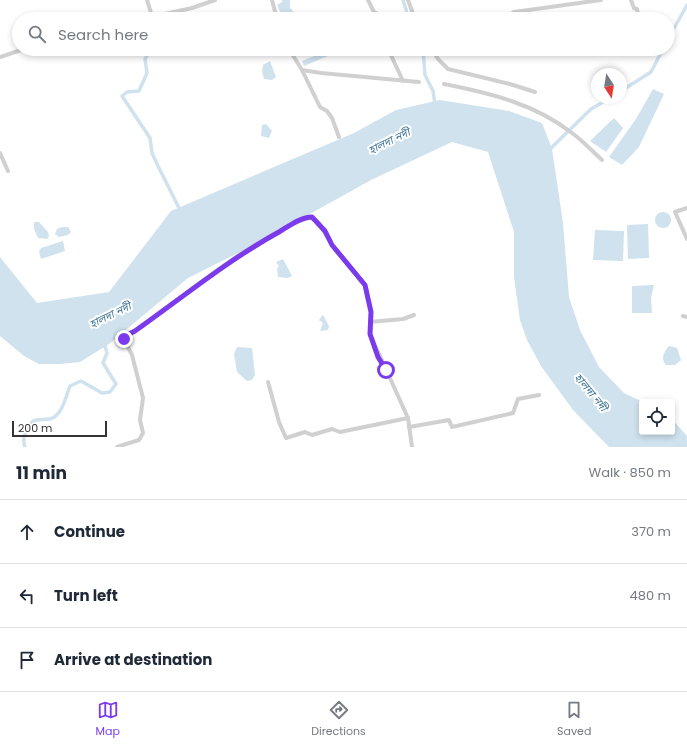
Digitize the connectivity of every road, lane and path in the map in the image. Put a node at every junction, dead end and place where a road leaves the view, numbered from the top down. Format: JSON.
{"nodes":[{"id":1,"x":147,"y":0,"type":"edge"},
{"id":2,"x":215,"y":0,"type":"edge"},
{"id":3,"x":272,"y":0,"type":"edge"},
{"id":4,"x":368,"y":0,"type":"edge"},
{"id":5,"x":408,"y":0,"type":"edge"},
{"id":6,"x":601,"y":0,"type":"edge"},
{"id":7,"x":631,"y":0,"type":"edge"},
{"id":8,"x":151,"y":12,"type":"edge"},
{"id":9,"x":172,"y":12,"type":"edge"},
{"id":10,"x":275,"y":12,"type":"edge"},
{"id":11,"x":374,"y":12,"type":"edge"},
{"id":12,"x":412,"y":12,"type":"edge"},
{"id":13,"x":514,"y":12,"type":"edge"},
{"id":14,"x":638,"y":12,"type":"edge"},
{"id":15,"x":12,"y":53,"type":"edge"},
{"id":16,"x":293,"y":56,"type":"edge"},
{"id":17,"x":391,"y":56,"type":"edge"},
{"id":18,"x":436,"y":56,"type":"edge"},
{"id":19,"x":0,"y":57,"type":"edge"},
{"id":20,"x":302,"y":70,"type":"junction"},
{"id":21,"x":403,"y":81,"type":"junction"},
{"id":22,"x":419,"y":82,"type":"dead end"},
{"id":23,"x":444,"y":84,"type":"dead end"},
{"id":24,"x":535,"y":92,"type":"dead end"},
{"id":25,"x":339,"y":137,"type":"dead end"},
{"id":26,"x":0,"y":153,"type":"edge"},
{"id":27,"x":602,"y":160,"type":"dead end"},
{"id":28,"x":8,"y":171,"type":"dead end"},
{"id":29,"x":687,"y":208,"type":"edge"},
{"id":30,"x":687,"y":239,"type":"edge"},
{"id":31,"x":414,"y":315,"type":"dead end"},
{"id":32,"x":370,"y":322,"type":"junction"},
{"id":33,"x":268,"y":382,"type":"dead end"},
{"id":34,"x":539,"y":395,"type":"dead end"},
{"id":35,"x":408,"y":418,"type":"junction"},
{"id":36,"x":409,"y":427,"type":"junction"},
{"id":37,"x":117,"y":447,"type":"edge"},
{"id":38,"x":412,"y":447,"type":"edge"}],
"edges":[{"from":1,"to":8,"type":"street"},
{"from":2,"to":9,"type":"street"},
{"from":3,"to":10,"type":"street"},
{"from":4,"to":11,"type":"street"},
{"from":5,"to":12,"type":"street"},
{"from":6,"to":13,"type":"street"},
{"from":7,"to":14,"type":"street"},
{"from":15,"to":19,"type":"street"},
{"from":16,"to":20,"type":"street"},
{"from":17,"to":21,"type":"street"},
{"from":18,"to":24,"type":"street"},
{"from":20,"to":21,"type":"street"},
{"from":20,"to":25,"type":"street"},
{"from":21,"to":22,"type":"street"},
{"from":23,"to":27,"type":"street"},
{"from":26,"to":28,"type":"street"},
{"from":29,"to":30,"type":"street"},
{"from":31,"to":32,"type":"street"},
{"from":32,"to":35,"type":"street"},
{"from":32,"to":37,"type":"street"},
{"from":33,"to":35,"type":"street"},
{"from":34,"to":36,"type":"street"},
{"from":35,"to":36,"type":"street"},
{"from":36,"to":38,"type":"street"}]}
